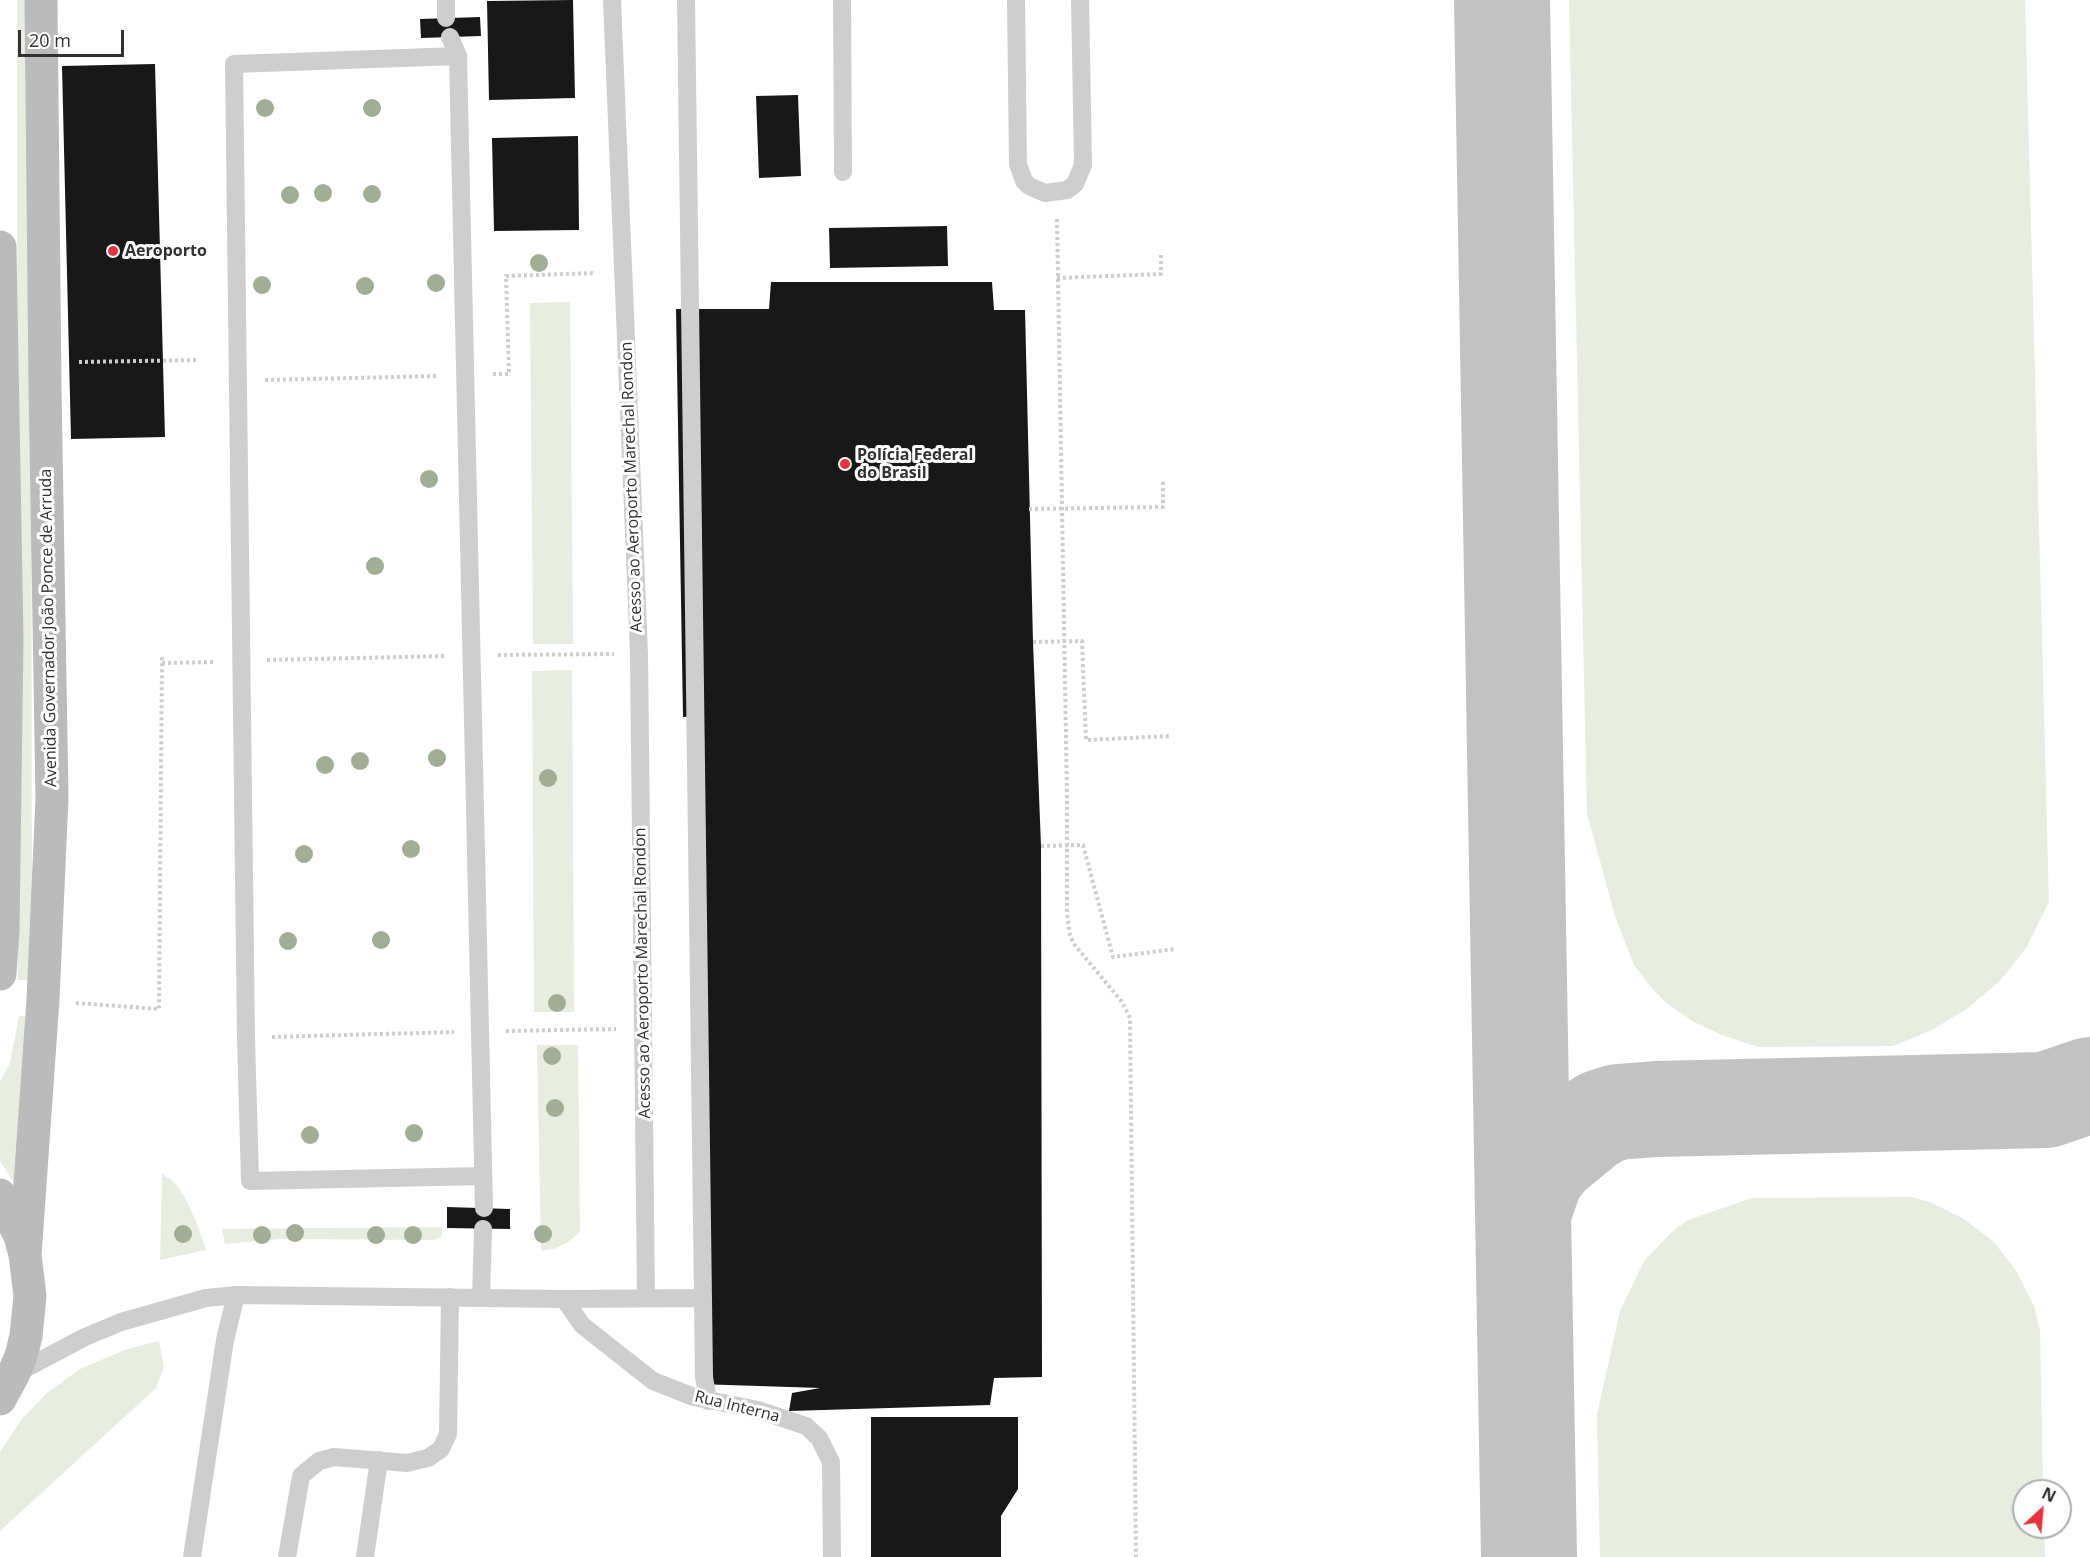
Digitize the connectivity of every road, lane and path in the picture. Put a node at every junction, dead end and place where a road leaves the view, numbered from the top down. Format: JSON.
{"nodes":[{"id":1,"x":41,"y":0,"type":"edge"},
{"id":2,"x":612,"y":0,"type":"edge"},
{"id":3,"x":686,"y":0,"type":"edge"},
{"id":4,"x":842,"y":0,"type":"edge"},
{"id":5,"x":1016,"y":0,"type":"edge"},
{"id":6,"x":1080,"y":0,"type":"edge"},
{"id":7,"x":450,"y":37,"type":"dead end"},
{"id":8,"x":458,"y":56,"type":"junction"},
{"id":9,"x":843,"y":172,"type":"dead end"},
{"id":10,"x":1056,"y":223,"type":"dead end"},
{"id":11,"x":0,"y":247,"type":"edge"},
{"id":12,"x":1161,"y":253,"type":"dead end"},
{"id":13,"x":0,"y":255,"type":"edge"},
{"id":14,"x":1057,"y":278,"type":"junction"},
{"id":15,"x":198,"y":360,"type":"dead end"},
{"id":16,"x":45,"y":363,"type":"junction"},
{"id":17,"x":2,"y":432,"type":"edge"},
{"id":18,"x":1162,"y":480,"type":"dead end"},
{"id":19,"x":1062,"y":507,"type":"junction"},
{"id":20,"x":1029,"y":509,"type":"dead end"},
{"id":21,"x":1033,"y":642,"type":"dead end"},
{"id":22,"x":1064,"y":642,"type":"junction"},
{"id":23,"x":639,"y":654,"type":"junction"},
{"id":24,"x":471,"y":655,"type":"junction"},
{"id":25,"x":162,"y":657,"type":"dead end"},
{"id":26,"x":241,"y":661,"type":"junction"},
{"id":27,"x":162,"y":663,"type":"junction"},
{"id":28,"x":1171,"y":736,"type":"dead end"},
{"id":29,"x":1041,"y":846,"type":"dead end"},
{"id":30,"x":1067,"y":846,"type":"junction"},
{"id":31,"x":1175,"y":950,"type":"dead end"},
{"id":32,"x":0,"y":974,"type":"edge"},
{"id":33,"x":74,"y":1003,"type":"dead end"},
{"id":34,"x":644,"y":1029,"type":"junction"},
{"id":35,"x":480,"y":1032,"type":"junction"},
{"id":36,"x":246,"y":1038,"type":"junction"},
{"id":37,"x":483,"y":1176,"type":"junction"},
{"id":38,"x":0,"y":1195,"type":"edge"},
{"id":39,"x":484,"y":1208,"type":"dead end"},
{"id":40,"x":483,"y":1229,"type":"dead end"},
{"id":41,"x":26,"y":1255,"type":"junction"},
{"id":42,"x":236,"y":1295,"type":"junction"},
{"id":43,"x":450,"y":1297,"type":"junction"},
{"id":44,"x":481,"y":1298,"type":"junction"},
{"id":45,"x":646,"y":1298,"type":"junction"},
{"id":46,"x":703,"y":1298,"type":"junction"},
{"id":47,"x":564,"y":1299,"type":"junction"},
{"id":48,"x":7,"y":1387,"type":"edge"},
{"id":49,"x":708,"y":1401,"type":"junction"},
{"id":50,"x":379,"y":1460,"type":"junction"},
{"id":51,"x":192,"y":1557,"type":"edge"},
{"id":52,"x":287,"y":1557,"type":"edge"},
{"id":53,"x":365,"y":1557,"type":"edge"},
{"id":54,"x":832,"y":1557,"type":"edge"},
{"id":55,"x":1136,"y":1557,"type":"edge"}],
"edges":[{"from":1,"to":16,"type":"main road","name":"Avenida Governador João Ponce de Arruda"},
{"from":2,"to":23,"type":"lane","name":"Acesso ao Aeroporto Marechal Rondon"},
{"from":3,"to":46,"type":"lane"},
{"from":4,"to":9,"type":"lane"},
{"from":5,"to":6,"type":"lane"},
{"from":7,"to":8,"type":"lane"},
{"from":8,"to":24,"type":"lane"},
{"from":8,"to":26,"type":"lane"},
{"from":10,"to":14,"type":"path"},
{"from":11,"to":13,"type":"main road"},
{"from":12,"to":14,"type":"path"},
{"from":13,"to":17,"type":"main road"},
{"from":14,"to":19,"type":"path"},
{"from":15,"to":16,"type":"path"},
{"from":16,"to":41,"type":"main road","name":"Avenida Governador João Ponce de Arruda"},
{"from":17,"to":32,"type":"main road"},
{"from":18,"to":19,"type":"path","bridge":true},
{"from":19,"to":20,"type":"path","bridge":true},
{"from":19,"to":22,"type":"path"},
{"from":21,"to":22,"type":"path","bridge":true},
{"from":22,"to":28,"type":"path","bridge":true},
{"from":22,"to":30,"type":"path"},
{"from":23,"to":24,"type":"path"},
{"from":23,"to":34,"type":"lane","name":"Acesso ao Aeroporto Marechal Rondon"},
{"from":24,"to":26,"type":"path"},
{"from":24,"to":35,"type":"lane"},
{"from":25,"to":27,"type":"path"},
{"from":26,"to":27,"type":"path"},
{"from":26,"to":36,"type":"lane"},
{"from":27,"to":33,"type":"path"},
{"from":29,"to":30,"type":"path","bridge":true},
{"from":30,"to":31,"type":"path","bridge":true},
{"from":30,"to":55,"type":"path"},
{"from":34,"to":35,"type":"path"},
{"from":34,"to":45,"type":"lane","name":"Acesso ao Aeroporto Marechal Rondon"},
{"from":35,"to":36,"type":"path"},
{"from":35,"to":37,"type":"lane"},
{"from":36,"to":37,"type":"lane"},
{"from":37,"to":39,"type":"lane"},
{"from":38,"to":41,"type":"main road"},
{"from":40,"to":44,"type":"lane"},
{"from":41,"to":48,"type":"main road"},
{"from":42,"to":43,"type":"lane"},
{"from":42,"to":48,"type":"lane"},
{"from":42,"to":51,"type":"lane"},
{"from":43,"to":44,"type":"lane"},
{"from":43,"to":50,"type":"lane"},
{"from":44,"to":47,"type":"lane"},
{"from":45,"to":46,"type":"lane"},
{"from":45,"to":47,"type":"lane"},
{"from":46,"to":49,"type":"lane"},
{"from":47,"to":49,"type":"lane","name":"Rua Interna"},
{"from":49,"to":54,"type":"lane","name":"Rua Interna"},
{"from":50,"to":52,"type":"lane"},
{"from":50,"to":53,"type":"lane"}]}
